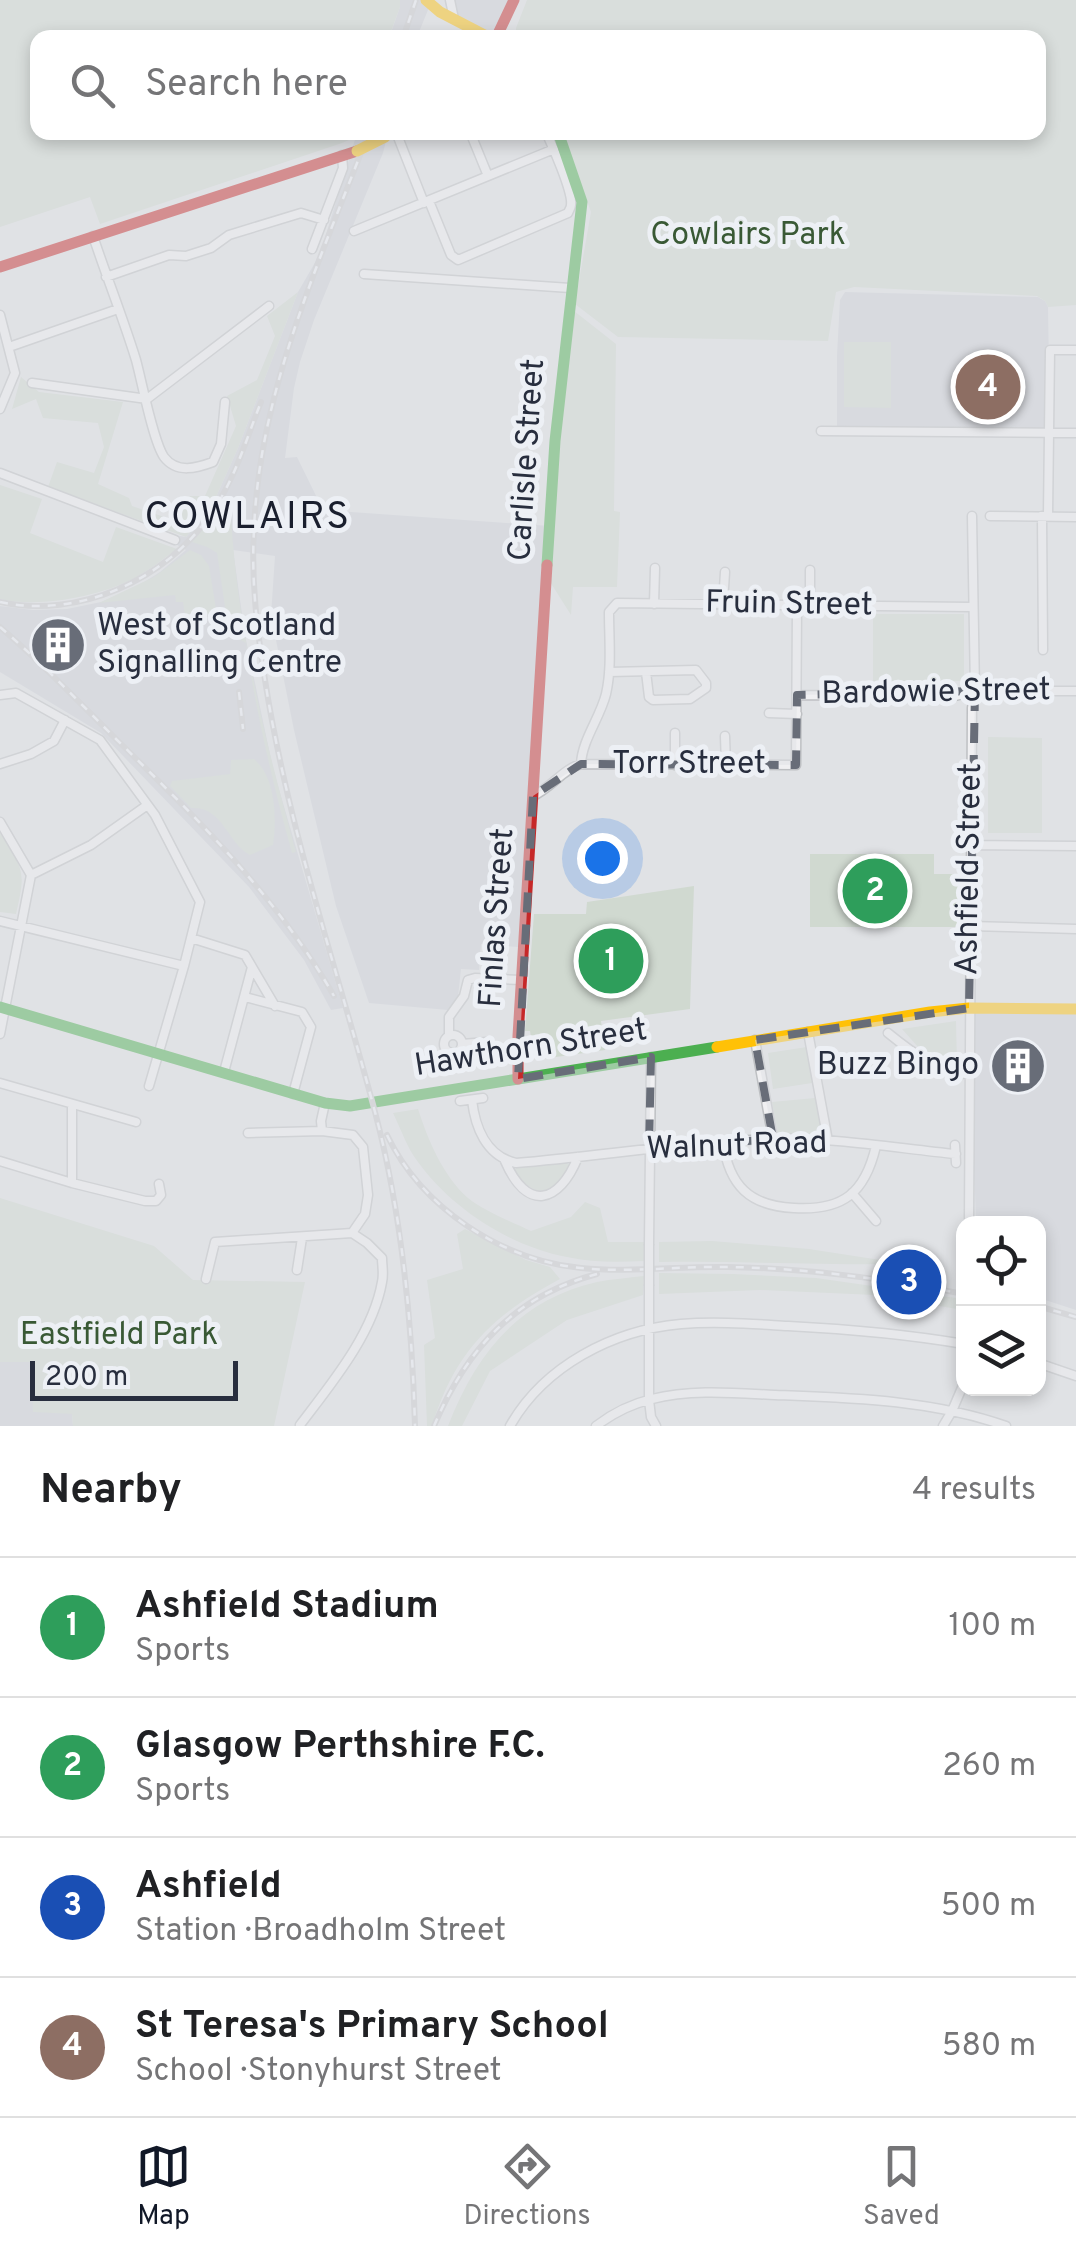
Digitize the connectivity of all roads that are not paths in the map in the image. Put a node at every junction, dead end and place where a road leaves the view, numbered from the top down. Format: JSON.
{"nodes":[{"id":1,"x":450,"y":0,"type":"edge"},
{"id":2,"x":514,"y":0,"type":"edge"},
{"id":3,"x":429,"y":3,"type":"edge"},
{"id":4,"x":454,"y":19,"type":"junction"},
{"id":5,"x":477,"y":30,"type":"edge"},
{"id":6,"x":497,"y":30,"type":"edge"},
{"id":7,"x":379,"y":140,"type":"edge"},
{"id":8,"x":394,"y":140,"type":"edge"},
{"id":9,"x":473,"y":140,"type":"edge"},
{"id":10,"x":550,"y":140,"type":"edge"},
{"id":11,"x":561,"y":140,"type":"edge"},
{"id":12,"x":554,"y":148,"type":"junction"},
{"id":13,"x":342,"y":155,"type":"junction"},
{"id":14,"x":488,"y":176,"type":"junction"},
{"id":15,"x":426,"y":202,"type":"junction"},
{"id":16,"x":324,"y":220,"type":"junction"},
{"id":17,"x":354,"y":232,"type":"dead end"},
{"id":18,"x":94,"y":236,"type":"junction"},
{"id":19,"x":313,"y":248,"type":"dead end"},
{"id":20,"x":0,"y":267,"type":"edge"},
{"id":21,"x":364,"y":274,"type":"dead end"},
{"id":22,"x":106,"y":277,"type":"junction"},
{"id":23,"x":570,"y":288,"type":"junction"},
{"id":24,"x":270,"y":306,"type":"dead end"},
{"id":25,"x":118,"y":309,"type":"junction"},
{"id":26,"x":0,"y":315,"type":"edge"},
{"id":27,"x":9,"y":347,"type":"junction"},
{"id":28,"x":1076,"y":350,"type":"edge"},
{"id":29,"x":32,"y":383,"type":"dead end"},
{"id":30,"x":147,"y":399,"type":"junction"},
{"id":31,"x":225,"y":402,"type":"dead end"},
{"id":32,"x":0,"y":409,"type":"edge"},
{"id":33,"x":822,"y":431,"type":"dead end"},
{"id":34,"x":1050,"y":432,"type":"junction"},
{"id":35,"x":1076,"y":433,"type":"edge"},
{"id":36,"x":0,"y":473,"type":"edge"},
{"id":37,"x":972,"y":516,"type":"dead end"},
{"id":38,"x":990,"y":516,"type":"dead end"},
{"id":39,"x":1045,"y":516,"type":"junction"},
{"id":40,"x":1076,"y":517,"type":"edge"},
{"id":41,"x":175,"y":540,"type":"dead end"},
{"id":42,"x":655,"y":568,"type":"dead end"},
{"id":43,"x":810,"y":570,"type":"dead end"},
{"id":44,"x":724,"y":572,"type":"dead end"},
{"id":45,"x":654,"y":604,"type":"junction"},
{"id":46,"x":723,"y":604,"type":"junction"},
{"id":47,"x":797,"y":605,"type":"junction"},
{"id":48,"x":810,"y":606,"type":"junction"},
{"id":49,"x":972,"y":607,"type":"junction"},
{"id":50,"x":1043,"y":650,"type":"dead end"},
{"id":51,"x":609,"y":672,"type":"junction"},
{"id":52,"x":646,"y":672,"type":"junction"},
{"id":53,"x":975,"y":691,"type":"junction"},
{"id":54,"x":1076,"y":691,"type":"edge"},
{"id":55,"x":0,"y":695,"type":"edge"},
{"id":56,"x":796,"y":695,"type":"junction"},
{"id":57,"x":769,"y":713,"type":"dead end"},
{"id":58,"x":797,"y":714,"type":"junction"},
{"id":59,"x":65,"y":720,"type":"junction"},
{"id":60,"x":675,"y":734,"type":"dead end"},
{"id":61,"x":726,"y":736,"type":"dead end"},
{"id":62,"x":0,"y":764,"type":"edge"},
{"id":63,"x":582,"y":764,"type":"junction"},
{"id":64,"x":675,"y":765,"type":"junction"},
{"id":65,"x":726,"y":766,"type":"junction"},
{"id":66,"x":533,"y":796,"type":"junction"},
{"id":67,"x":146,"y":806,"type":"junction"},
{"id":68,"x":0,"y":822,"type":"edge"},
{"id":69,"x":971,"y":845,"type":"junction"},
{"id":70,"x":1076,"y":846,"type":"edge"},
{"id":71,"x":31,"y":875,"type":"junction"},
{"id":72,"x":0,"y":921,"type":"edge"},
{"id":73,"x":22,"y":925,"type":"junction"},
{"id":74,"x":970,"y":926,"type":"junction"},
{"id":75,"x":1076,"y":929,"type":"edge"},
{"id":76,"x":190,"y":938,"type":"junction"},
{"id":77,"x":184,"y":966,"type":"junction"},
{"id":78,"x":252,"y":967,"type":"junction"},
{"id":79,"x":521,"y":980,"type":"junction"},
{"id":80,"x":245,"y":997,"type":"junction"},
{"id":81,"x":276,"y":1006,"type":"junction"},
{"id":82,"x":2,"y":1008,"type":"edge"},
{"id":83,"x":969,"y":1008,"type":"junction"},
{"id":84,"x":1076,"y":1009,"type":"edge"},
{"id":85,"x":808,"y":1032,"type":"junction"},
{"id":86,"x":0,"y":1034,"type":"edge"},
{"id":87,"x":888,"y":1034,"type":"dead end"},
{"id":88,"x":449,"y":1035,"type":"junction"},
{"id":89,"x":755,"y":1040,"type":"junction"},
{"id":90,"x":487,"y":1042,"type":"dead end"},
{"id":91,"x":462,"y":1044,"type":"junction"},
{"id":92,"x":446,"y":1050,"type":"junction"},
{"id":93,"x":158,"y":1052,"type":"junction"},
{"id":94,"x":650,"y":1057,"type":"junction"},
{"id":95,"x":437,"y":1059,"type":"dead end"},
{"id":96,"x":224,"y":1072,"type":"junction"},
{"id":97,"x":970,"y":1075,"type":"junction"},
{"id":98,"x":518,"y":1079,"type":"junction"},
{"id":99,"x":0,"y":1083,"type":"edge"},
{"id":100,"x":149,"y":1086,"type":"dead end"},
{"id":101,"x":293,"y":1094,"type":"junction"},
{"id":102,"x":483,"y":1098,"type":"dead end"},
{"id":103,"x":472,"y":1100,"type":"junction"},
{"id":104,"x":460,"y":1101,"type":"dead end"},
{"id":105,"x":325,"y":1103,"type":"junction"},
{"id":106,"x":72,"y":1104,"type":"junction"},
{"id":107,"x":136,"y":1122,"type":"dead end"},
{"id":108,"x":322,"y":1131,"type":"junction"},
{"id":109,"x":248,"y":1133,"type":"dead end"},
{"id":110,"x":773,"y":1139,"type":"junction"},
{"id":111,"x":828,"y":1141,"type":"junction"},
{"id":112,"x":723,"y":1142,"type":"junction"},
{"id":113,"x":876,"y":1146,"type":"junction"},
{"id":114,"x":649,"y":1149,"type":"junction"},
{"id":115,"x":956,"y":1154,"type":"dead end"},
{"id":116,"x":578,"y":1157,"type":"junction"},
{"id":117,"x":0,"y":1161,"type":"edge"},
{"id":118,"x":505,"y":1161,"type":"junction"},
{"id":119,"x":72,"y":1183,"type":"junction"},
{"id":120,"x":159,"y":1184,"type":"dead end"},
{"id":121,"x":852,"y":1193,"type":"junction"},
{"id":122,"x":969,"y":1216,"type":"edge"},
{"id":123,"x":876,"y":1221,"type":"dead end"},
{"id":124,"x":352,"y":1233,"type":"junction"},
{"id":125,"x":302,"y":1238,"type":"junction"},
{"id":126,"x":297,"y":1270,"type":"dead end"},
{"id":127,"x":206,"y":1279,"type":"dead end"},
{"id":128,"x":649,"y":1330,"type":"junction"},
{"id":129,"x":956,"y":1343,"type":"edge"},
{"id":130,"x":1046,"y":1366,"type":"edge"},
{"id":131,"x":1076,"y":1376,"type":"edge"},
{"id":132,"x":958,"y":1396,"type":"edge"},
{"id":133,"x":649,"y":1400,"type":"junction"},
{"id":134,"x":952,"y":1411,"type":"junction"},
{"id":135,"x":300,"y":1425,"type":"edge"},
{"id":136,"x":510,"y":1426,"type":"edge"},
{"id":137,"x":596,"y":1426,"type":"edge"},
{"id":138,"x":656,"y":1426,"type":"edge"},
{"id":139,"x":943,"y":1426,"type":"edge"},
{"id":140,"x":1006,"y":1426,"type":"edge"}],
"edges":[{"from":1,"to":4,"type":"street"},
{"from":2,"to":6,"type":"street"},
{"from":3,"to":4,"type":"street"},
{"from":4,"to":5,"type":"street"},
{"from":7,"to":13,"type":"street","bridge":true},
{"from":8,"to":15,"type":"street"},
{"from":9,"to":14,"type":"street"},
{"from":10,"to":12,"type":"street"},
{"from":11,"to":23,"type":"street","name":"Carlisle Street"},
{"from":12,"to":14,"type":"street"},
{"from":12,"to":15,"type":"street"},
{"from":13,"to":16,"type":"street"},
{"from":13,"to":18,"type":"street"},
{"from":14,"to":15,"type":"street"},
{"from":15,"to":17,"type":"street"},
{"from":16,"to":19,"type":"street"},
{"from":16,"to":22,"type":"street"},
{"from":18,"to":20,"type":"street"},
{"from":18,"to":22,"type":"street"},
{"from":21,"to":23,"type":"street"},
{"from":22,"to":25,"type":"street"},
{"from":23,"to":66,"type":"street","name":"Carlisle Street"},
{"from":24,"to":30,"type":"street"},
{"from":25,"to":27,"type":"street"},
{"from":25,"to":30,"type":"street"},
{"from":26,"to":27,"type":"street"},
{"from":27,"to":32,"type":"street"},
{"from":28,"to":34,"type":"street"},
{"from":29,"to":30,"type":"street"},
{"from":30,"to":31,"type":"street"},
{"from":33,"to":34,"type":"street"},
{"from":34,"to":35,"type":"street"},
{"from":34,"to":39,"type":"street"},
{"from":36,"to":41,"type":"street"},
{"from":37,"to":49,"type":"street","name":"Ashfield Street"},
{"from":38,"to":39,"type":"street"},
{"from":39,"to":40,"type":"street"},
{"from":39,"to":50,"type":"street"},
{"from":42,"to":45,"type":"street"},
{"from":43,"to":48,"type":"street"},
{"from":44,"to":46,"type":"street"},
{"from":45,"to":46,"type":"street","name":"Fruin Street"},
{"from":45,"to":51,"type":"street","name":"Fruin Street"},
{"from":46,"to":47,"type":"street","name":"Fruin Street"},
{"from":47,"to":48,"type":"street","name":"Fruin Street"},
{"from":47,"to":56,"type":"street"},
{"from":48,"to":49,"type":"street","name":"Fruin Street"},
{"from":49,"to":53,"type":"street","name":"Ashfield Street"},
{"from":51,"to":52,"type":"street"},
{"from":51,"to":63,"type":"street"},
{"from":52,"to":52,"type":"street"},
{"from":53,"to":54,"type":"street","name":"Bardowie Street"},
{"from":53,"to":56,"type":"street","name":"Bardowie Street"},
{"from":53,"to":69,"type":"street","name":"Ashfield Street"},
{"from":55,"to":59,"type":"street"},
{"from":56,"to":58,"type":"street"},
{"from":57,"to":58,"type":"street"},
{"from":58,"to":65,"type":"street","name":"Torr Street"},
{"from":59,"to":62,"type":"street"},
{"from":59,"to":67,"type":"street"},
{"from":60,"to":64,"type":"street"},
{"from":61,"to":65,"type":"street"},
{"from":63,"to":64,"type":"street","name":"Torr Street"},
{"from":63,"to":66,"type":"street","name":"Finlas Street"},
{"from":64,"to":65,"type":"street","name":"Torr Street"},
{"from":66,"to":79,"type":"street","name":"Finlas Street"},
{"from":67,"to":71,"type":"street"},
{"from":67,"to":76,"type":"street"},
{"from":68,"to":71,"type":"street"},
{"from":69,"to":70,"type":"street"},
{"from":69,"to":74,"type":"street","name":"Ashfield Street"},
{"from":71,"to":73,"type":"street"},
{"from":72,"to":73,"type":"street"},
{"from":73,"to":77,"type":"street"},
{"from":73,"to":82,"type":"street"},
{"from":74,"to":75,"type":"street"},
{"from":74,"to":83,"type":"street","name":"Ashfield Street"},
{"from":76,"to":77,"type":"street"},
{"from":76,"to":78,"type":"street"},
{"from":77,"to":93,"type":"street"},
{"from":78,"to":80,"type":"street"},
{"from":78,"to":81,"type":"street"},
{"from":79,"to":88,"type":"street"},
{"from":79,"to":98,"type":"street","name":"Finlas Street"},
{"from":80,"to":81,"type":"street"},
{"from":80,"to":96,"type":"street"},
{"from":81,"to":101,"type":"street"},
{"from":82,"to":86,"type":"street"},
{"from":82,"to":93,"type":"street","name":"Hawthorn Street"},
{"from":83,"to":84,"type":"street","name":"Hawthorn Street"},
{"from":83,"to":85,"type":"street","name":"Hawthorn Street"},
{"from":83,"to":97,"type":"street","name":"Ashfield Street"},
{"from":85,"to":89,"type":"street","name":"Hawthorn Street"},
{"from":85,"to":111,"type":"street"},
{"from":87,"to":97,"type":"street"},
{"from":88,"to":91,"type":"street"},
{"from":88,"to":92,"type":"street"},
{"from":89,"to":94,"type":"street","name":"Hawthorn Street"},
{"from":89,"to":110,"type":"street"},
{"from":90,"to":91,"type":"street"},
{"from":91,"to":92,"type":"street"},
{"from":92,"to":95,"type":"street"},
{"from":93,"to":96,"type":"street","name":"Hawthorn Street"},
{"from":93,"to":100,"type":"street"},
{"from":94,"to":98,"type":"street","name":"Hawthorn Street"},
{"from":94,"to":114,"type":"street"},
{"from":96,"to":101,"type":"street","name":"Hawthorn Street"},
{"from":97,"to":122,"type":"street","name":"Ashfield Street"},
{"from":98,"to":105,"type":"street","name":"Hawthorn Street"},
{"from":99,"to":106,"type":"street"},
{"from":101,"to":105,"type":"street","name":"Hawthorn Street"},
{"from":102,"to":103,"type":"street"},
{"from":103,"to":104,"type":"street"},
{"from":103,"to":118,"type":"street"},
{"from":105,"to":108,"type":"street"},
{"from":106,"to":107,"type":"street"},
{"from":106,"to":119,"type":"street"},
{"from":108,"to":109,"type":"street"},
{"from":108,"to":124,"type":"street"},
{"from":110,"to":111,"type":"street","name":"Walnut Road"},
{"from":110,"to":112,"type":"street","name":"Walnut Road"},
{"from":111,"to":113,"type":"street","name":"Walnut Road"},
{"from":112,"to":114,"type":"street","name":"Walnut Road"},
{"from":112,"to":121,"type":"street"},
{"from":113,"to":115,"type":"street","name":"Walnut Road"},
{"from":113,"to":121,"type":"street"},
{"from":114,"to":116,"type":"street","name":"Walnut Road"},
{"from":114,"to":128,"type":"street","bridge":true},
{"from":116,"to":118,"type":"street","name":"Walnut Road"},
{"from":116,"to":118,"type":"street"},
{"from":117,"to":119,"type":"street"},
{"from":119,"to":120,"type":"street"},
{"from":121,"to":123,"type":"street"},
{"from":124,"to":125,"type":"street"},
{"from":124,"to":135,"type":"street"},
{"from":125,"to":126,"type":"street"},
{"from":125,"to":127,"type":"street"},
{"from":128,"to":129,"type":"street"},
{"from":128,"to":133,"type":"street"},
{"from":128,"to":136,"type":"street"},
{"from":130,"to":131,"type":"street"},
{"from":132,"to":134,"type":"street"},
{"from":133,"to":134,"type":"street"},
{"from":133,"to":137,"type":"street"},
{"from":133,"to":138,"type":"street"},
{"from":134,"to":139,"type":"street"},
{"from":134,"to":140,"type":"street"}]}
